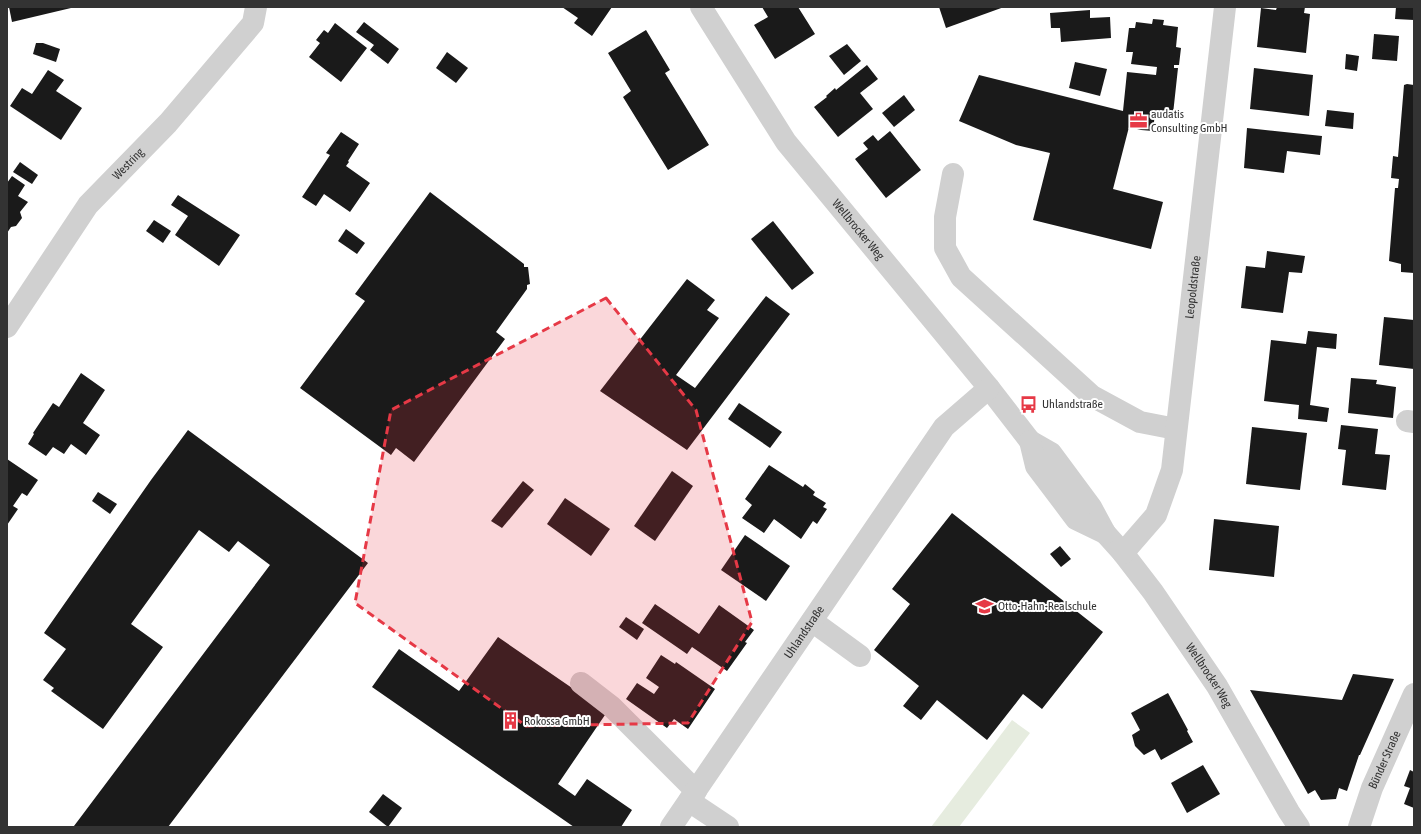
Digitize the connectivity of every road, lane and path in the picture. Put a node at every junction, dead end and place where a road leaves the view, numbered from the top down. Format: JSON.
{"nodes":[{"id":1,"x":256,"y":7,"type":"edge"},
{"id":2,"x":702,"y":7,"type":"edge"},
{"id":3,"x":1225,"y":7,"type":"edge"},
{"id":4,"x":953,"y":174,"type":"dead end"},
{"id":5,"x":7,"y":327,"type":"edge"},
{"id":6,"x":989,"y":388,"type":"junction"},
{"id":7,"x":1176,"y":429,"type":"junction"},
{"id":8,"x":1123,"y":553,"type":"junction"},
{"id":9,"x":812,"y":621,"type":"junction"},
{"id":10,"x":860,"y":656,"type":"dead end"},
{"id":11,"x":580,"y":683,"type":"dead end"},
{"id":12,"x":1414,"y":694,"type":"edge"},
{"id":13,"x":693,"y":796,"type":"junction"},
{"id":14,"x":671,"y":827,"type":"edge"},
{"id":15,"x":728,"y":827,"type":"edge"},
{"id":16,"x":1300,"y":827,"type":"edge"},
{"id":17,"x":1359,"y":827,"type":"edge"}],
"edges":[{"from":1,"to":5,"type":"street","name":"Westring"},
{"from":2,"to":6,"type":"street","name":"Wellbrocker Weg"},
{"from":3,"to":7,"type":"street","name":"Leopoldstraße"},
{"from":4,"to":7,"type":"street"},
{"from":6,"to":8,"type":"street","name":"Wellbrocker Weg"},
{"from":6,"to":9,"type":"street","name":"Uhlandstraße"},
{"from":7,"to":8,"type":"street","name":"Leopoldstraße"},
{"from":8,"to":16,"type":"street","name":"Wellbrocker Weg"},
{"from":9,"to":10,"type":"street"},
{"from":9,"to":13,"type":"street","name":"Uhlandstraße"},
{"from":11,"to":13,"type":"street"},
{"from":12,"to":17,"type":"street","name":"Bünder Straße"},
{"from":13,"to":14,"type":"street","name":"Uhlandstraße"},
{"from":13,"to":15,"type":"street"}]}
